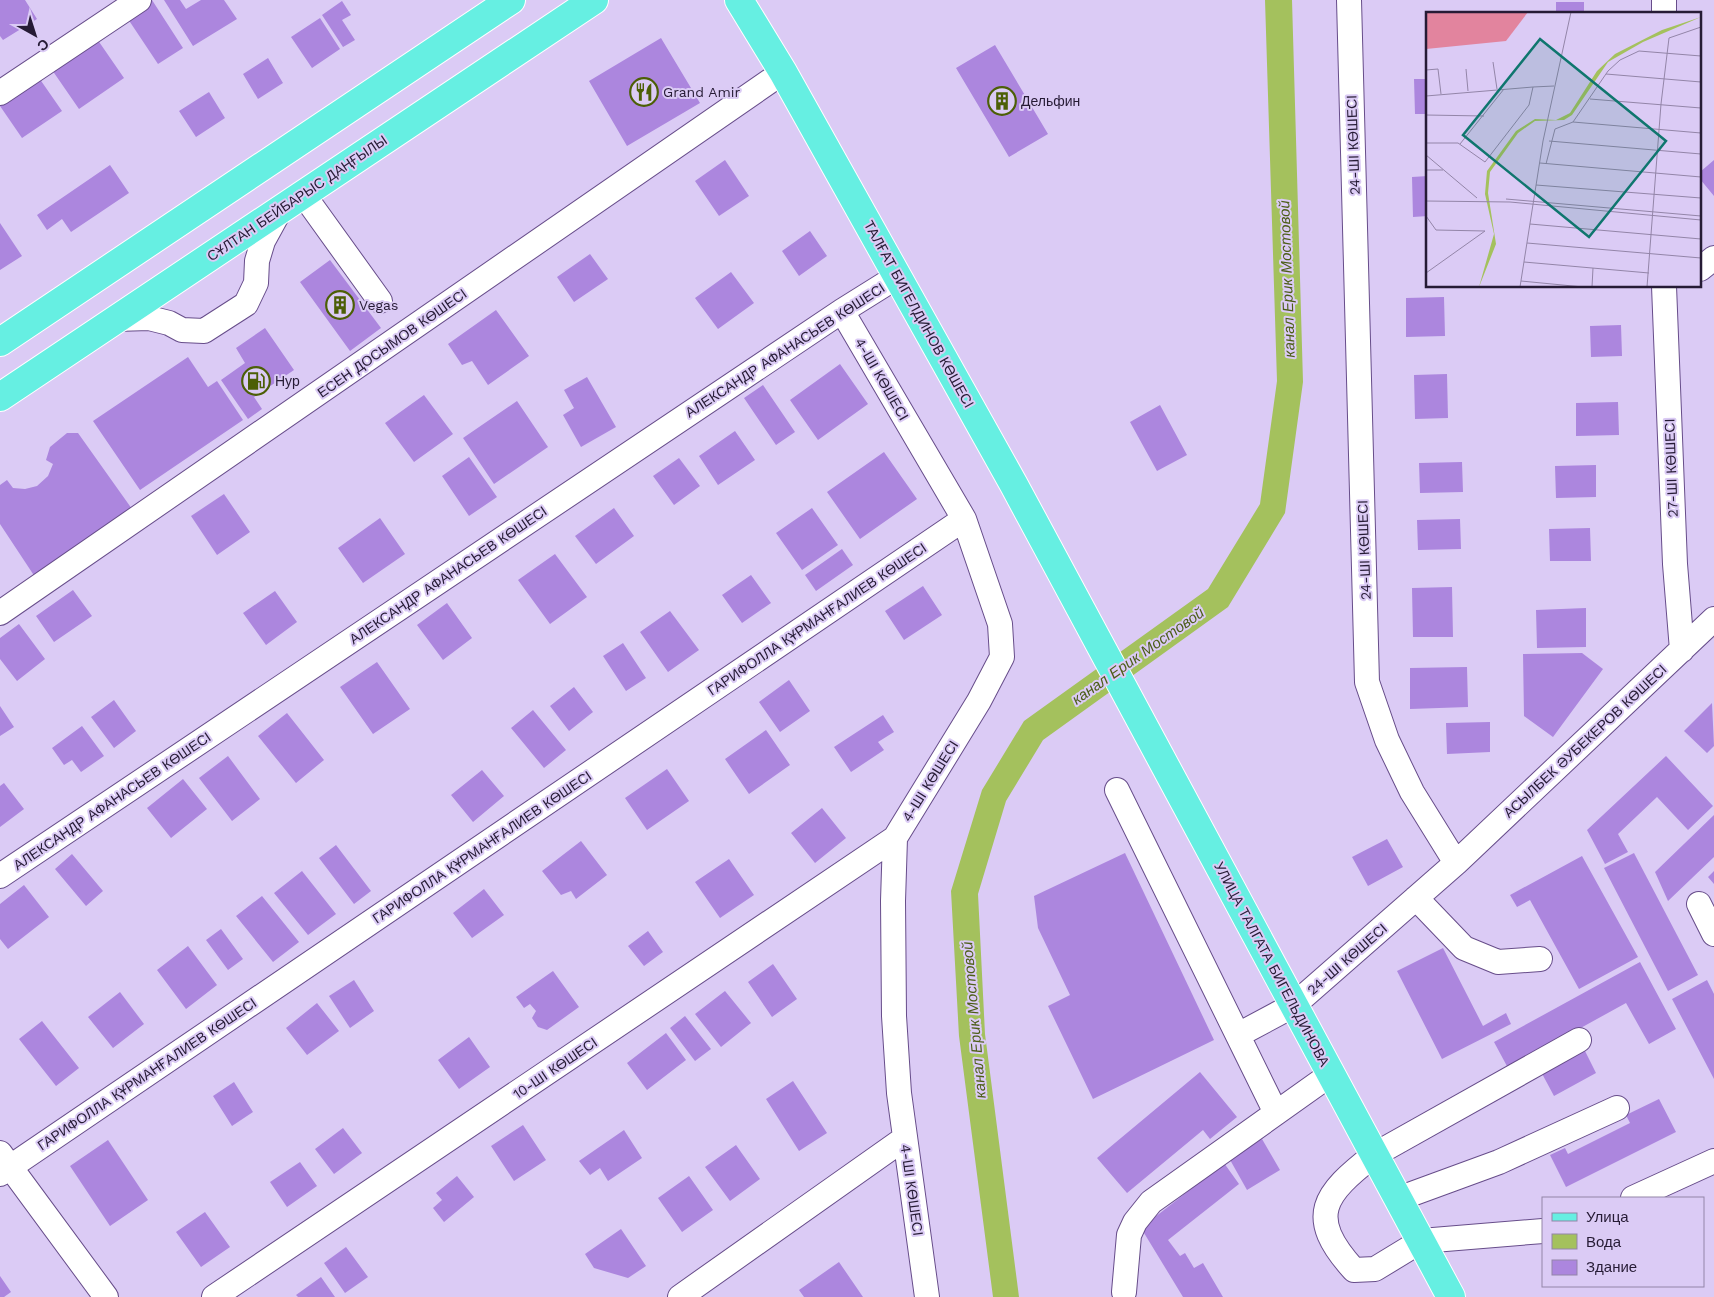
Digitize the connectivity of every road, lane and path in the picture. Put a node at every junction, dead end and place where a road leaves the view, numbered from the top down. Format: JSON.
{"nodes":[{"id":1,"x":139,"y":0,"type":"edge"},
{"id":2,"x":511,"y":0,"type":"edge"},
{"id":3,"x":594,"y":0,"type":"edge"},
{"id":4,"x":739,"y":0,"type":"edge"},
{"id":5,"x":1349,"y":0,"type":"edge"},
{"id":6,"x":783,"y":72,"type":"junction"},
{"id":7,"x":0,"y":93,"type":"edge"},
{"id":8,"x":304,"y":194,"type":"junction"},
{"id":9,"x":280,"y":210,"type":"junction"},
{"id":10,"x":1714,"y":258,"type":"edge"},
{"id":11,"x":1702,"y":267,"type":"edge"},
{"id":12,"x":898,"y":276,"type":"junction"},
{"id":13,"x":1669,"y":290,"type":"edge"},
{"id":14,"x":380,"y":301,"type":"dead end"},
{"id":15,"x":842,"y":311,"type":"junction"},
{"id":16,"x":116,"y":319,"type":"junction"},
{"id":17,"x":0,"y":342,"type":"edge"},
{"id":18,"x":0,"y":396,"type":"edge"},
{"id":19,"x":964,"y":519,"type":"junction"},
{"id":20,"x":0,"y":613,"type":"edge"},
{"id":21,"x":1714,"y":619,"type":"edge"},
{"id":22,"x":1092,"y":632,"type":"joint"},
{"id":23,"x":1682,"y":650,"type":"junction"},
{"id":24,"x":1116,"y":790,"type":"dead end"},
{"id":25,"x":895,"y":838,"type":"junction"},
{"id":26,"x":1456,"y":863,"type":"junction"},
{"id":27,"x":0,"y":876,"type":"edge"},
{"id":28,"x":1416,"y":898,"type":"junction"},
{"id":29,"x":1699,"y":904,"type":"dead end"},
{"id":30,"x":1714,"y":934,"type":"edge"},
{"id":31,"x":1540,"y":959,"type":"dead end"},
{"id":32,"x":1294,"y":1005,"type":"junction"},
{"id":33,"x":1238,"y":1035,"type":"junction"},
{"id":34,"x":1579,"y":1040,"type":"dead end"},
{"id":35,"x":1331,"y":1074,"type":"junction"},
{"id":36,"x":1617,"y":1108,"type":"dead end"},
{"id":37,"x":1276,"y":1113,"type":"junction"},
{"id":38,"x":905,"y":1138,"type":"junction"},
{"id":39,"x":1374,"y":1154,"type":"junction"},
{"id":40,"x":1714,"y":1161,"type":"edge"},
{"id":41,"x":4,"y":1165,"type":"edge"},
{"id":42,"x":1635,"y":1197,"type":"edge"},
{"id":43,"x":1398,"y":1199,"type":"junction"},
{"id":44,"x":1542,"y":1231,"type":"edge"},
{"id":45,"x":1421,"y":1241,"type":"junction"},
{"id":46,"x":1124,"y":1292,"type":"dead end"},
{"id":47,"x":106,"y":1297,"type":"edge"},
{"id":48,"x":214,"y":1297,"type":"edge"},
{"id":49,"x":680,"y":1297,"type":"edge"},
{"id":50,"x":927,"y":1297,"type":"edge"},
{"id":51,"x":1451,"y":1297,"type":"edge"}],
"edges":[{"from":1,"to":7,"type":"street"},
{"from":2,"to":17,"type":"main road"},
{"from":3,"to":8,"type":"main road","name":"СҰЛТАН БЕЙБАРЫС ДАҢҒЫЛЫ"},
{"from":4,"to":6,"type":"main road","name":"ТАЛҒАТ БИГЕЛДИНОВ КӨШЕСІ"},
{"from":5,"to":26,"type":"street","name":"24-ШІ КӨШЕСІ"},
{"from":6,"to":12,"type":"main road","name":"ТАЛҒАТ БИГЕЛДИНОВ КӨШЕСІ"},
{"from":6,"to":20,"type":"street","name":"ЕСЕН ДОСЫМОВ КӨШЕСІ"},
{"from":8,"to":9,"type":"main road","name":"СҰЛТАН БЕЙБАРЫС ДАҢҒЫЛЫ"},
{"from":8,"to":14,"type":"street"},
{"from":9,"to":16,"type":"main road","name":"СҰЛТАН БЕЙБАРЫС ДАҢҒЫЛЫ"},
{"from":9,"to":16,"type":"street"},
{"from":10,"to":11,"type":"street"},
{"from":12,"to":15,"type":"street","name":"АЛЕКСАНДР АФАНАСЬЕВ КӨШЕСІ"},
{"from":12,"to":22,"type":"main road","name":"ТАЛҒАТ БИГЕЛДИНОВ КӨШЕСІ"},
{"from":13,"to":23,"type":"street","name":"27-ШІ КӨШЕСІ"},
{"from":15,"to":19,"type":"street","name":"4-ШІ КӨШЕСІ"},
{"from":15,"to":27,"type":"street","name":"АЛЕКСАНДР АФАНАСЬЕВ КӨШЕСІ"},
{"from":16,"to":18,"type":"main road","name":"СҰЛТАН БЕЙБАРЫС ДАҢҒЫЛЫ"},
{"from":19,"to":25,"type":"street","name":"4-ШІ КӨШЕСІ"},
{"from":19,"to":41,"type":"street","name":"ГАРИФОЛЛА ҚҰРМАНҒАЛИЕВ КӨШЕСІ"},
{"from":21,"to":23,"type":"street","name":"АСЫЛБЕК ӘУБЕКЕРОВ КӨШЕСІ"},
{"from":22,"to":32,"type":"main road","name":"УЛИЦА ТАЛГАТА БИГЕЛЬДИНОВА"},
{"from":23,"to":26,"type":"street","name":"АСЫЛБЕК ӘУБЕКЕРОВ КӨШЕСІ"},
{"from":24,"to":33,"type":"street"},
{"from":25,"to":38,"type":"street","name":"4-ШІ КӨШЕСІ"},
{"from":25,"to":48,"type":"street","name":"10-ШІ КӨШЕСІ"},
{"from":26,"to":28,"type":"street","name":"24-ШІ КӨШЕСІ"},
{"from":28,"to":31,"type":"street"},
{"from":28,"to":32,"type":"street","name":"24-ШІ КӨШЕСІ"},
{"from":29,"to":30,"type":"street"},
{"from":32,"to":33,"type":"street","name":"24-ШІ КӨШЕСІ"},
{"from":32,"to":35,"type":"main road","name":"УЛИЦА ТАЛГАТА БИГЕЛЬДИНОВА"},
{"from":33,"to":37,"type":"street"},
{"from":34,"to":39,"type":"street"},
{"from":35,"to":37,"type":"street"},
{"from":35,"to":39,"type":"main road","name":"УЛИЦА ТАЛГАТА БИГЕЛЬДИНОВА"},
{"from":36,"to":43,"type":"street"},
{"from":37,"to":46,"type":"street"},
{"from":38,"to":49,"type":"street"},
{"from":38,"to":50,"type":"street","name":"4-ШІ КӨШЕСІ"},
{"from":39,"to":43,"type":"main road","name":"УЛИЦА ТАЛГАТА БИГЕЛЬДИНОВА"},
{"from":39,"to":45,"type":"street"},
{"from":40,"to":42,"type":"street"},
{"from":41,"to":47,"type":"street"},
{"from":43,"to":45,"type":"main road","name":"УЛИЦА ТАЛГАТА БИГЕЛЬДИНОВА"},
{"from":44,"to":45,"type":"street"},
{"from":45,"to":51,"type":"main road","name":"УЛИЦА ТАЛГАТА БИГЕЛЬДИНОВА"}]}
